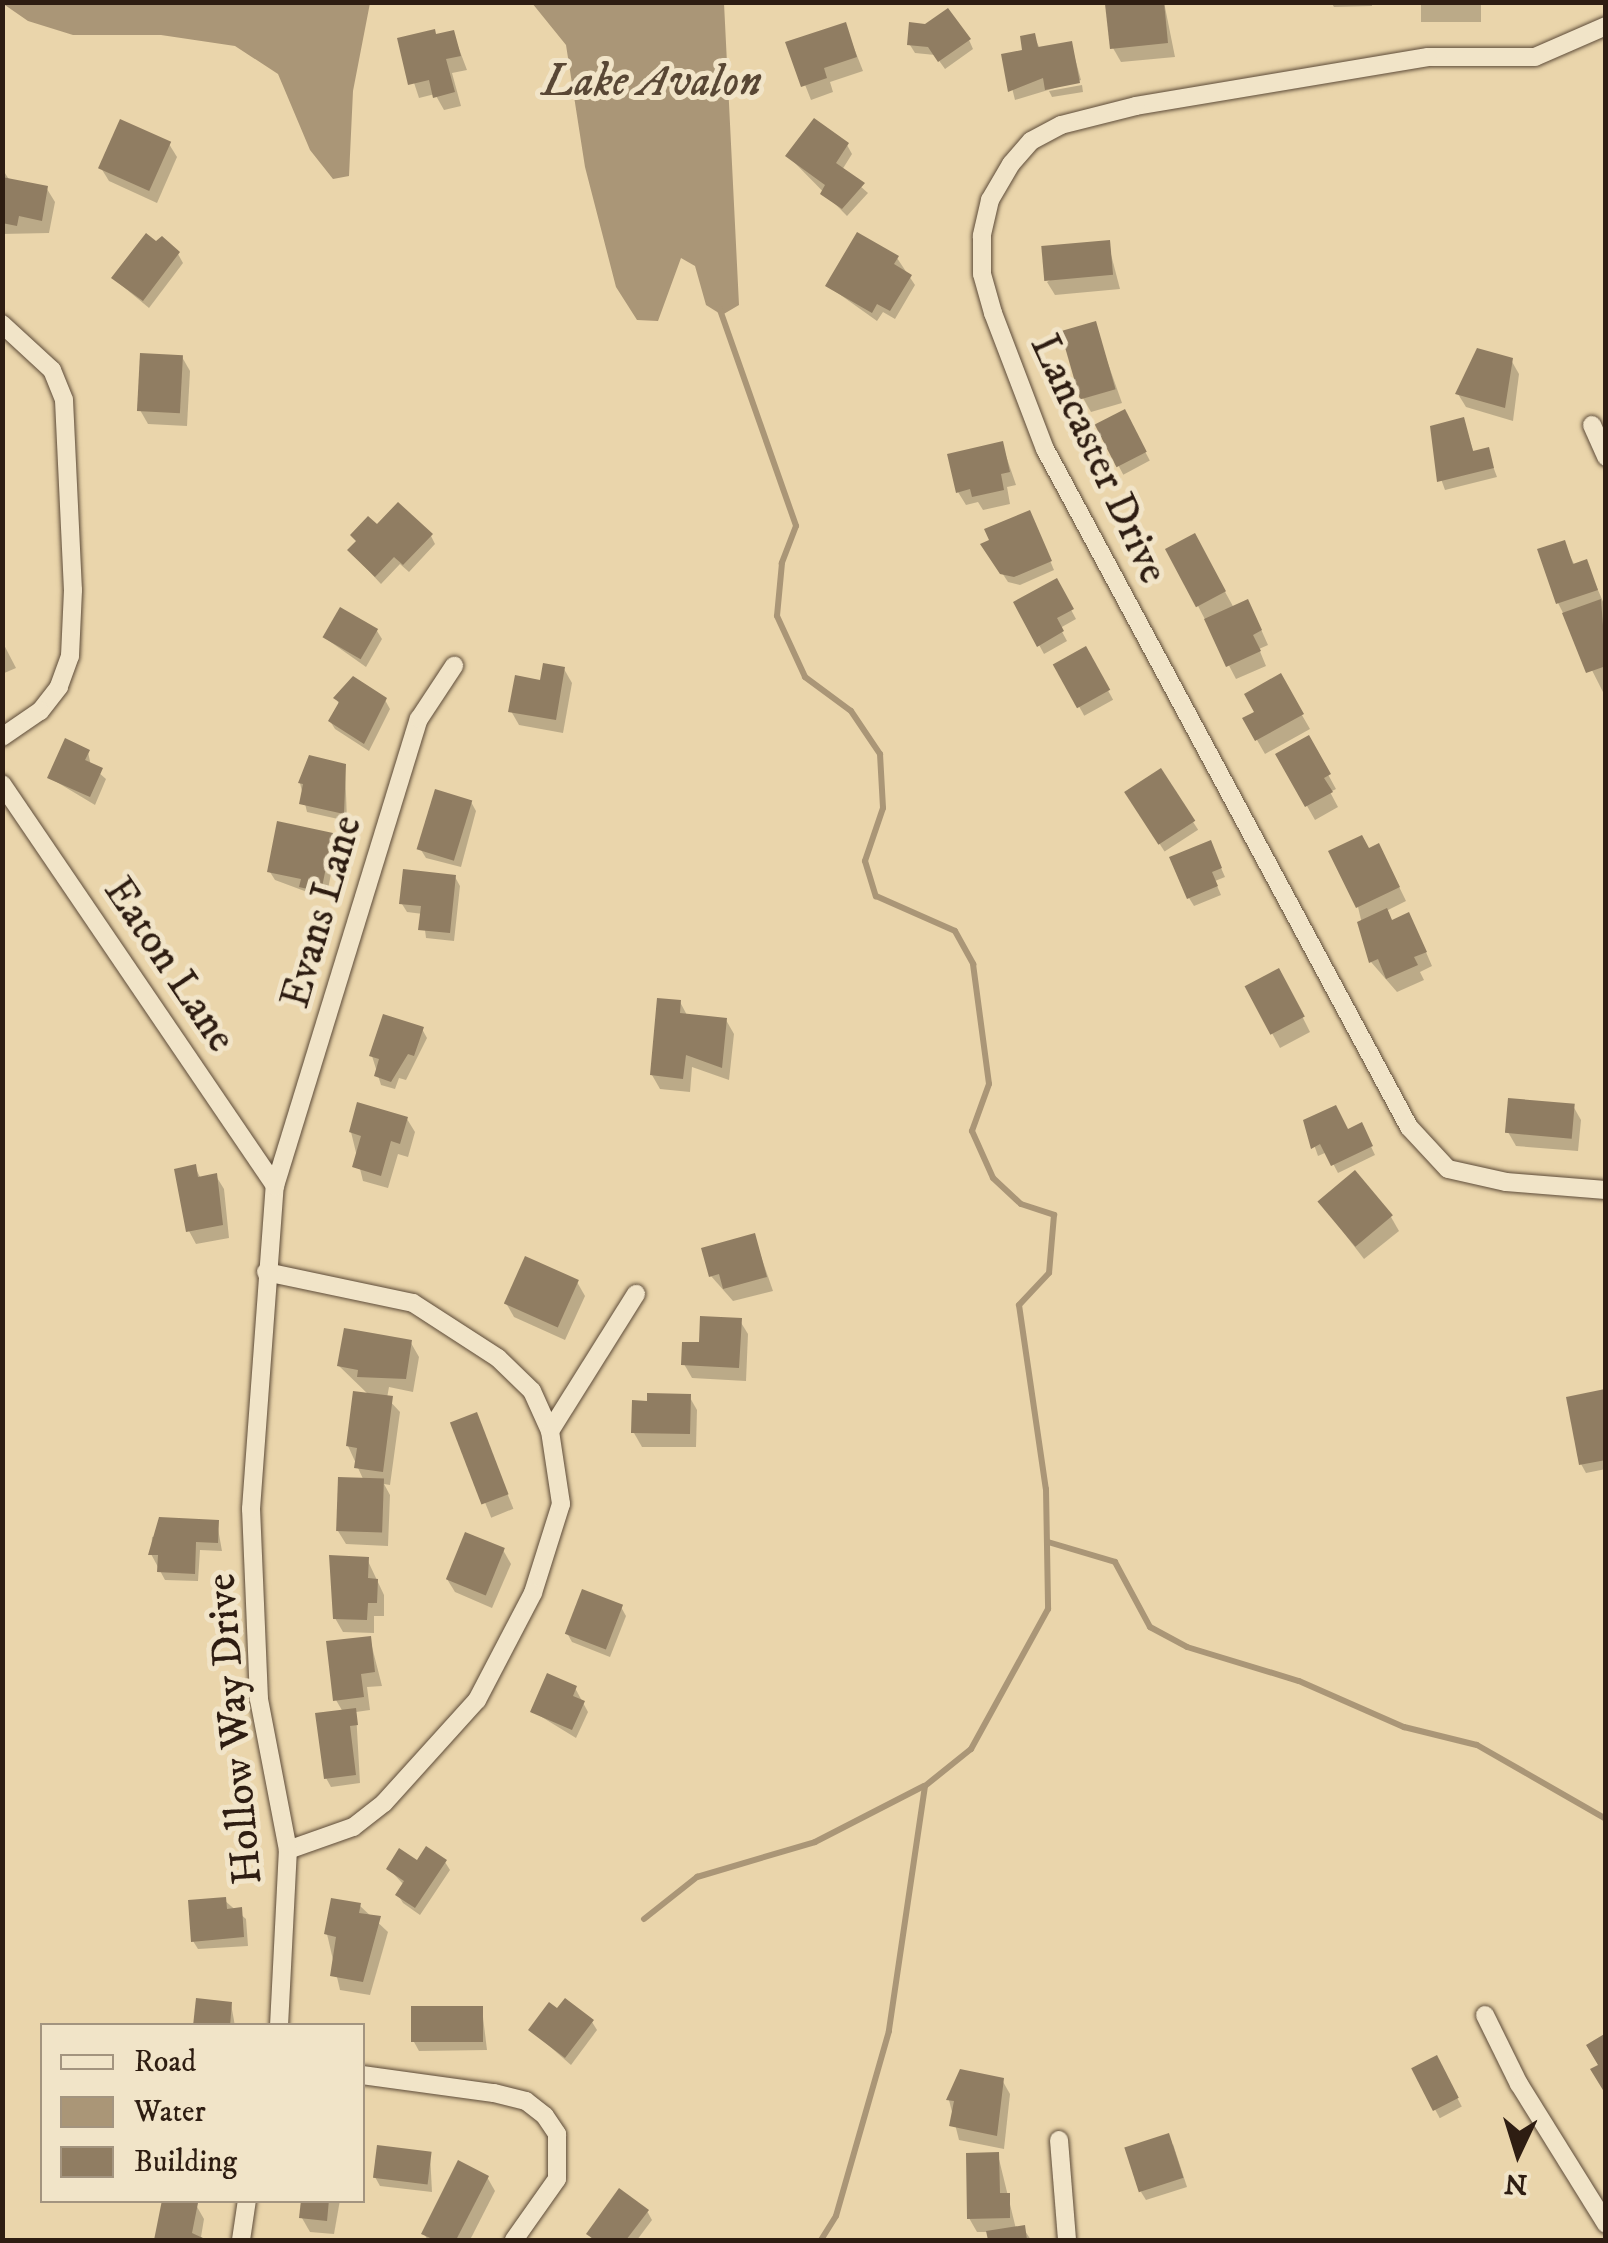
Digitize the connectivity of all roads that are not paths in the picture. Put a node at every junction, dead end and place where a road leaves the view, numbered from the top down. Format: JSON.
{"nodes":[{"id":1,"x":1606,"y":26,"type":"edge"},
{"id":2,"x":2,"y":324,"type":"edge"},
{"id":3,"x":1592,"y":426,"type":"dead end"},
{"id":4,"x":1606,"y":457,"type":"edge"},
{"id":5,"x":454,"y":666,"type":"dead end"},
{"id":6,"x":2,"y":736,"type":"edge"},
{"id":7,"x":2,"y":784,"type":"edge"},
{"id":8,"x":276,"y":1186,"type":"junction"},
{"id":9,"x":1606,"y":1190,"type":"edge"},
{"id":10,"x":266,"y":1272,"type":"junction"},
{"id":11,"x":636,"y":1294,"type":"dead end"},
{"id":12,"x":550,"y":1430,"type":"junction"},
{"id":13,"x":288,"y":1850,"type":"junction"},
{"id":14,"x":1485,"y":2015,"type":"dead end"},
{"id":15,"x":279,"y":2023,"type":"edge"},
{"id":16,"x":365,"y":2074,"type":"edge"},
{"id":17,"x":1060,"y":2140,"type":"dead end"},
{"id":18,"x":247,"y":2203,"type":"edge"},
{"id":19,"x":1606,"y":2224,"type":"edge"},
{"id":20,"x":241,"y":2240,"type":"edge"},
{"id":21,"x":514,"y":2240,"type":"edge"},
{"id":22,"x":1067,"y":2240,"type":"edge"}],
"edges":[{"from":1,"to":9,"type":"street","name":"Lancaster Drive"},
{"from":2,"to":6,"type":"street"},
{"from":3,"to":4,"type":"street"},
{"from":5,"to":8,"type":"street","name":"Evans Lane"},
{"from":7,"to":8,"type":"street","name":"Eaton Lane"},
{"from":8,"to":10,"type":"street","name":"Hollow Way Drive"},
{"from":10,"to":12,"type":"street"},
{"from":10,"to":13,"type":"street","name":"Hollow Way Drive"},
{"from":11,"to":12,"type":"street"},
{"from":12,"to":13,"type":"street"},
{"from":13,"to":15,"type":"street","name":"Hollow Way Drive"},
{"from":14,"to":19,"type":"street"},
{"from":16,"to":21,"type":"street"},
{"from":17,"to":22,"type":"street"},
{"from":18,"to":20,"type":"street"}]}
